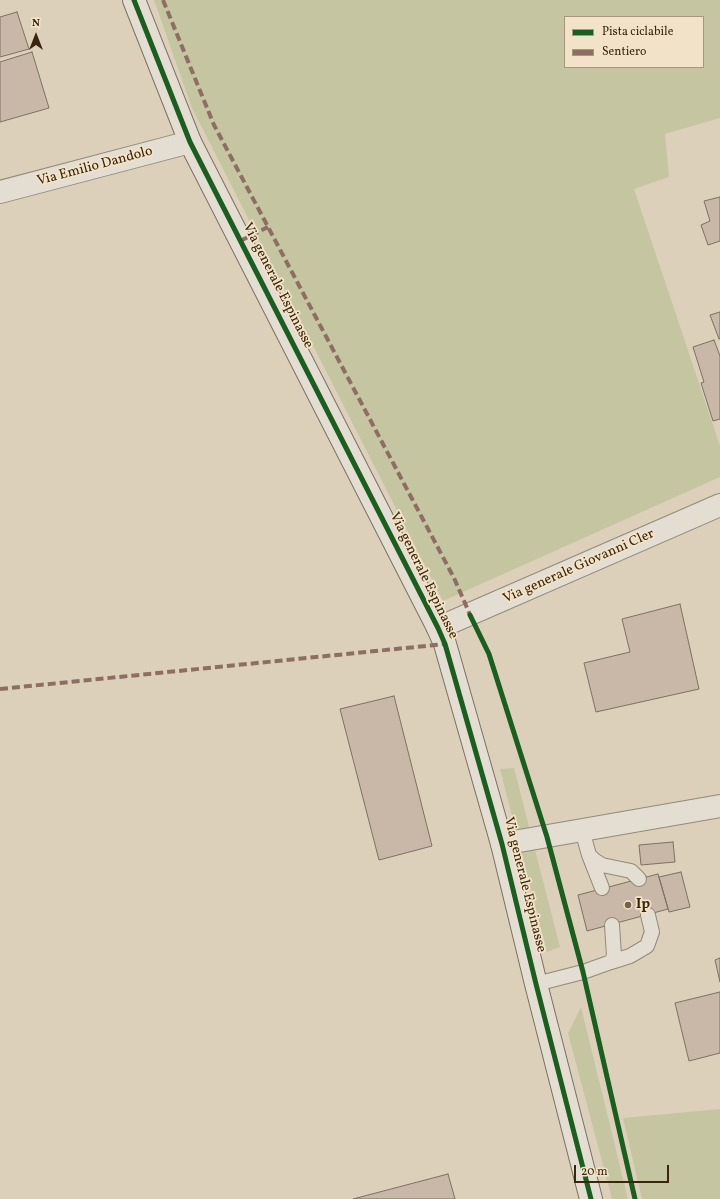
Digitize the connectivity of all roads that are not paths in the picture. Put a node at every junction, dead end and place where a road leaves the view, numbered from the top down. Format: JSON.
{"nodes":[{"id":1,"x":134,"y":0,"type":"edge"},
{"id":2,"x":190,"y":142,"type":"junction"},
{"id":3,"x":0,"y":192,"type":"edge"},
{"id":4,"x":720,"y":505,"type":"edge"},
{"id":5,"x":438,"y":628,"type":"junction"},
{"id":6,"x":720,"y":806,"type":"edge"},
{"id":7,"x":582,"y":830,"type":"junction"},
{"id":8,"x":502,"y":844,"type":"junction"},
{"id":9,"x":589,"y":855,"type":"junction"},
{"id":10,"x":639,"y":879,"type":"dead end"},
{"id":11,"x":602,"y":888,"type":"dead end"},
{"id":12,"x":648,"y":915,"type":"dead end"},
{"id":13,"x":612,"y":925,"type":"dead end"},
{"id":14,"x":611,"y":962,"type":"junction"},
{"id":15,"x":536,"y":984,"type":"junction"},
{"id":16,"x":591,"y":1199,"type":"edge"}],
"edges":[{"from":1,"to":2,"type":"street","name":"Via generale Espinasse"},
{"from":2,"to":3,"type":"street","name":"Via Emilio Dandolo"},
{"from":2,"to":5,"type":"street","name":"Via generale Espinasse"},
{"from":4,"to":5,"type":"street","name":"Via generale Giovanni Cler"},
{"from":5,"to":8,"type":"street","name":"Via generale Espinasse"},
{"from":6,"to":7,"type":"street"},
{"from":7,"to":8,"type":"street"},
{"from":7,"to":9,"type":"lane"},
{"from":8,"to":15,"type":"street","name":"Via generale Espinasse"},
{"from":9,"to":10,"type":"lane"},
{"from":9,"to":11,"type":"lane"},
{"from":12,"to":14,"type":"lane"},
{"from":13,"to":14,"type":"lane"},
{"from":14,"to":15,"type":"lane"},
{"from":15,"to":16,"type":"street","name":"Via generale Espinasse"}]}
